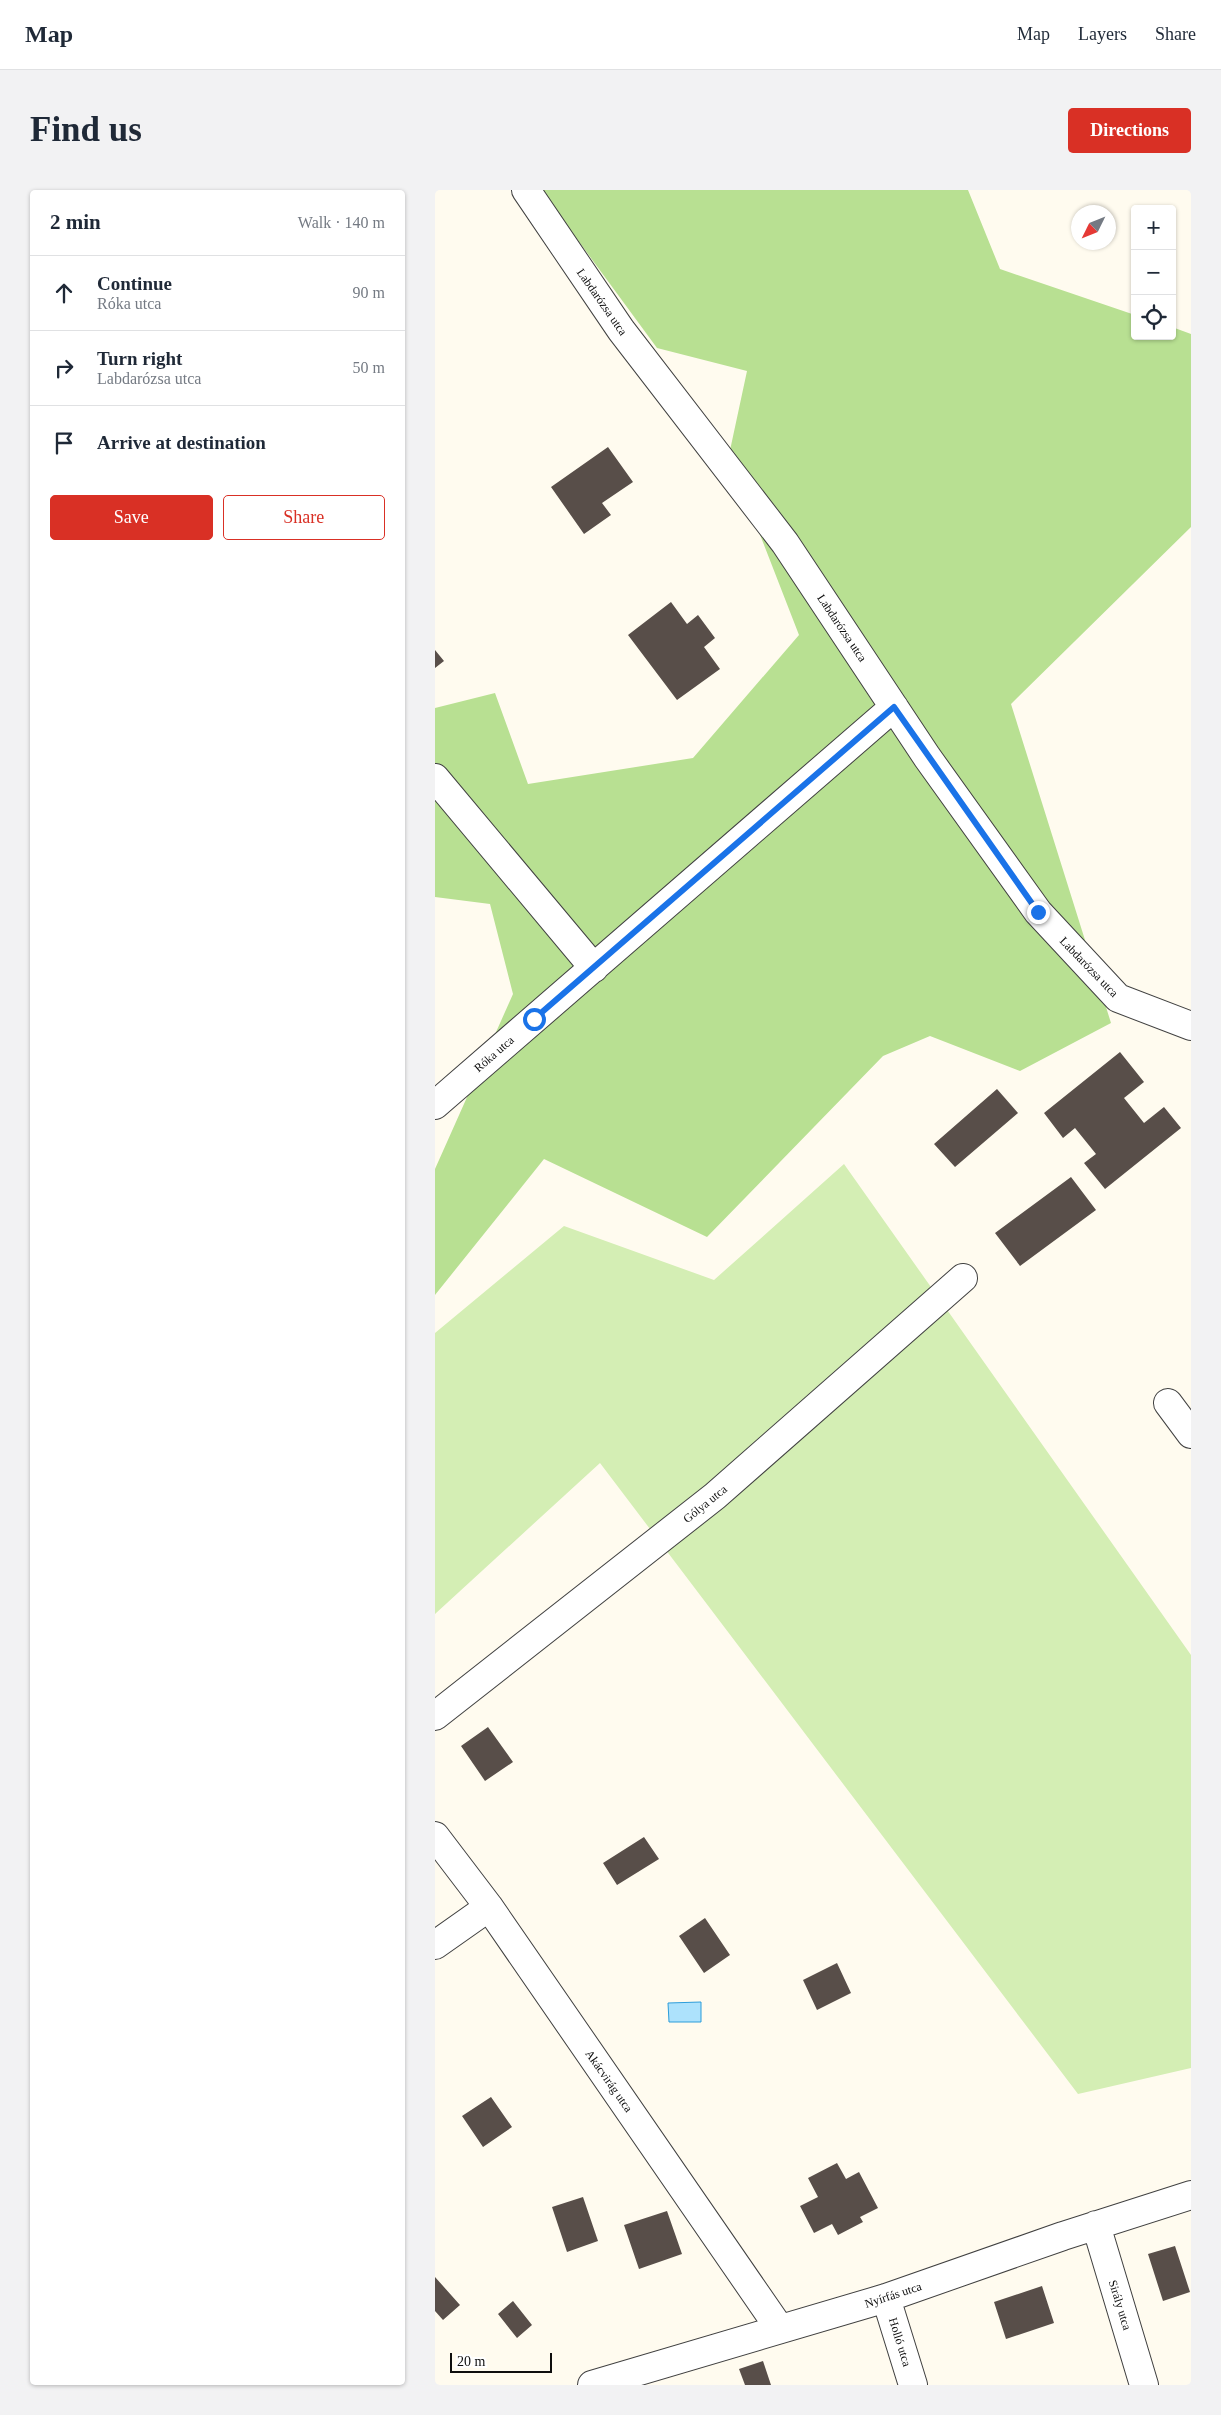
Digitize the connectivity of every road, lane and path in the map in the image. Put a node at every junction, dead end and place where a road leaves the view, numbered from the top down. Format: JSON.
{"nodes":[{"id":1,"x":526,"y":190,"type":"edge"},
{"id":2,"x":894,"y":707,"type":"junction"},
{"id":3,"x":435,"y":778,"type":"edge"},
{"id":4,"x":594,"y":968,"type":"junction"},
{"id":5,"x":1187,"y":1019,"type":"edge"},
{"id":6,"x":435,"y":1105,"type":"edge"},
{"id":7,"x":963,"y":1278,"type":"dead end"},
{"id":8,"x":1168,"y":1403,"type":"dead end"},
{"id":9,"x":1191,"y":1434,"type":"edge"},
{"id":10,"x":435,"y":1716,"type":"edge"},
{"id":11,"x":435,"y":1836,"type":"edge"},
{"id":12,"x":489,"y":1907,"type":"junction"},
{"id":13,"x":435,"y":1945,"type":"edge"},
{"id":14,"x":1191,"y":2195,"type":"edge"},
{"id":15,"x":1096,"y":2225,"type":"junction"},
{"id":16,"x":886,"y":2298,"type":"junction"},
{"id":17,"x":780,"y":2329,"type":"junction"},
{"id":18,"x":591,"y":2385,"type":"edge"},
{"id":19,"x":913,"y":2385,"type":"edge"},
{"id":20,"x":1144,"y":2385,"type":"edge"}],
"edges":[{"from":1,"to":2,"type":"street","name":"Labdarózsa utca"},
{"from":2,"to":4,"type":"street","name":"Róka utca"},
{"from":2,"to":5,"type":"street","name":"Labdarózsa utca"},
{"from":3,"to":4,"type":"street"},
{"from":4,"to":6,"type":"street","name":"Róka utca"},
{"from":7,"to":10,"type":"street","name":"Gólya utca"},
{"from":8,"to":9,"type":"street"},
{"from":11,"to":12,"type":"street","name":"Akácvirág utca"},
{"from":12,"to":13,"type":"street"},
{"from":12,"to":17,"type":"street","name":"Akácvirág utca"},
{"from":14,"to":15,"type":"street","name":"Nyírfás utca"},
{"from":15,"to":16,"type":"street","name":"Nyírfás utca"},
{"from":15,"to":20,"type":"street","name":"Sirály utca"},
{"from":16,"to":17,"type":"street","name":"Nyírfás utca"},
{"from":16,"to":19,"type":"street","name":"Holló utca"},
{"from":17,"to":18,"type":"street","name":"Nyírfás utca"}]}
